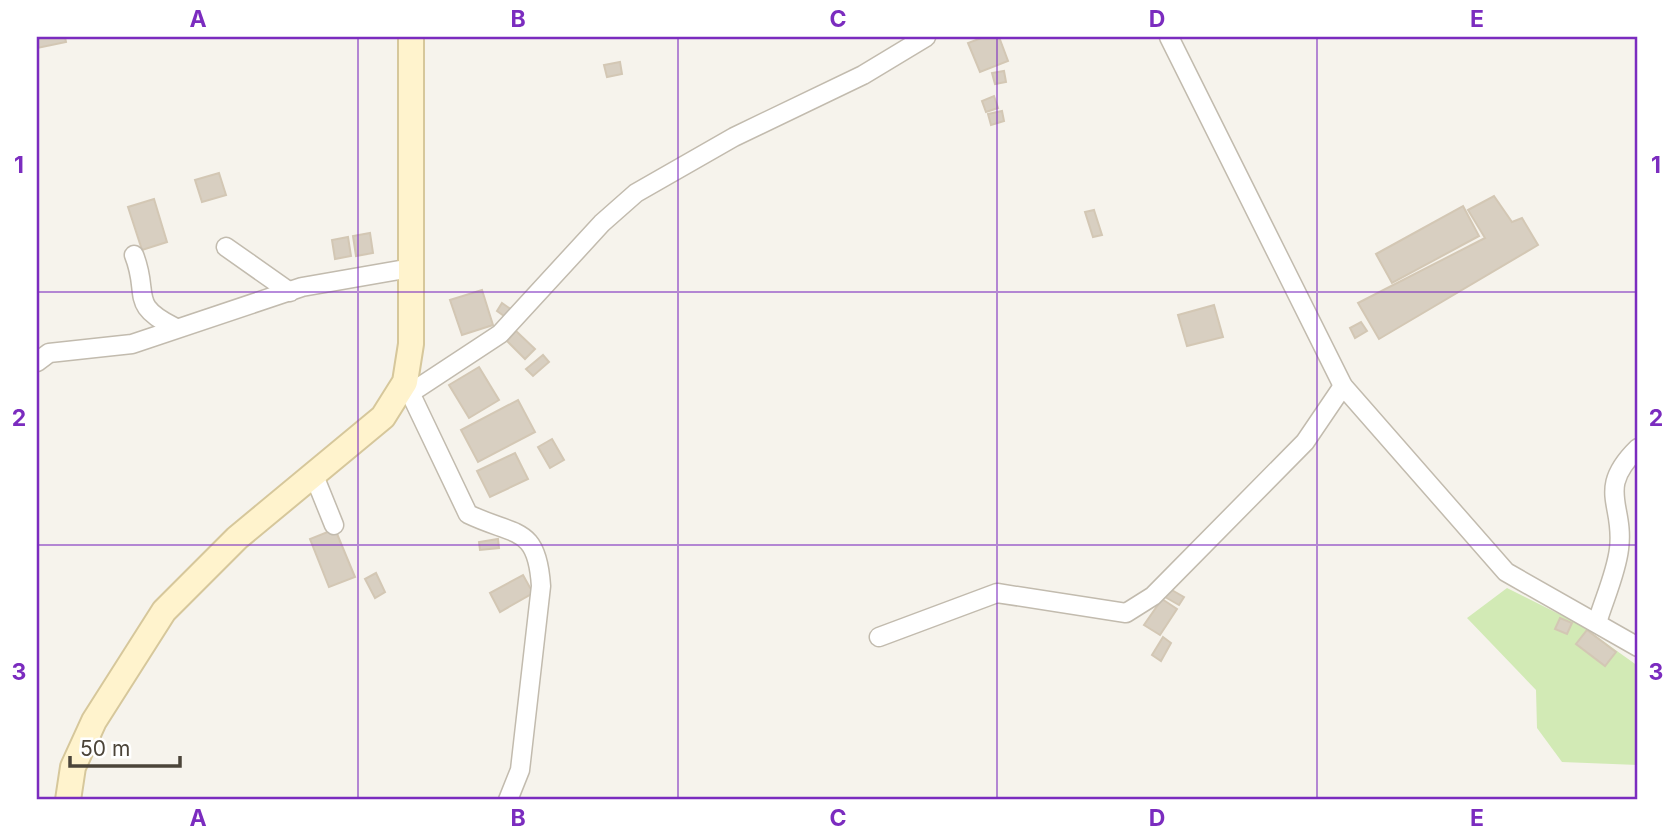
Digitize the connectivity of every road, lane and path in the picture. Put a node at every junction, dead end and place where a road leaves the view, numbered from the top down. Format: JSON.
{"nodes":[{"id":1,"x":411,"y":37,"type":"edge"},
{"id":2,"x":926,"y":37,"type":"edge"},
{"id":3,"x":1169,"y":37,"type":"edge"},
{"id":4,"x":226,"y":247,"type":"dead end"},
{"id":5,"x":134,"y":255,"type":"dead end"},
{"id":6,"x":411,"y":268,"type":"junction"},
{"id":7,"x":290,"y":292,"type":"junction"},
{"id":8,"x":174,"y":327,"type":"junction"},
{"id":9,"x":37,"y":362,"type":"edge"},
{"id":10,"x":406,"y":386,"type":"junction"},
{"id":11,"x":1343,"y":386,"type":"junction"},
{"id":12,"x":1638,"y":448,"type":"edge"},
{"id":13,"x":313,"y":473,"type":"junction"},
{"id":14,"x":334,"y":525,"type":"dead end"},
{"id":15,"x":1597,"y":623,"type":"junction"},
{"id":16,"x":879,"y":637,"type":"dead end"},
{"id":17,"x":1638,"y":647,"type":"edge"},
{"id":18,"x":68,"y":800,"type":"edge"},
{"id":19,"x":508,"y":800,"type":"edge"}],
"edges":[{"from":1,"to":6,"type":"street"},
{"from":2,"to":10,"type":"street"},
{"from":3,"to":11,"type":"street"},
{"from":4,"to":7,"type":"street"},
{"from":5,"to":8,"type":"street"},
{"from":6,"to":7,"type":"street"},
{"from":6,"to":10,"type":"street"},
{"from":7,"to":8,"type":"street"},
{"from":8,"to":9,"type":"street"},
{"from":10,"to":13,"type":"street"},
{"from":10,"to":19,"type":"street"},
{"from":11,"to":15,"type":"street"},
{"from":11,"to":16,"type":"street"},
{"from":12,"to":15,"type":"street"},
{"from":13,"to":14,"type":"street"},
{"from":13,"to":18,"type":"street"},
{"from":15,"to":17,"type":"street"}]}
